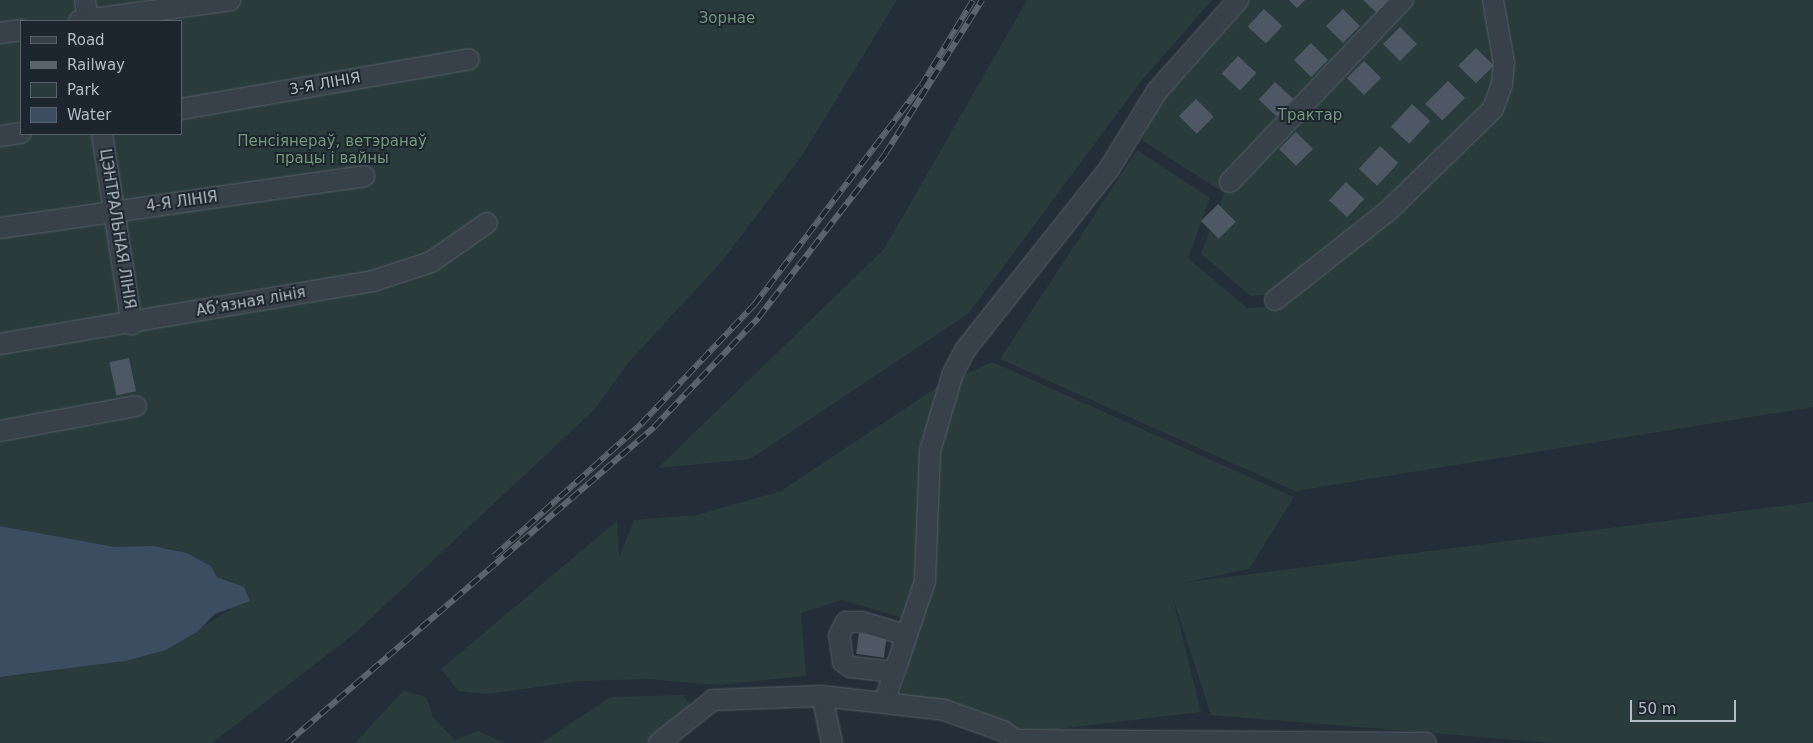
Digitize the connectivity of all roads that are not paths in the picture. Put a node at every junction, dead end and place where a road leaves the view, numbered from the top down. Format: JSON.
{"nodes":[{"id":1,"x":85,"y":0,"type":"edge"},
{"id":2,"x":231,"y":0,"type":"edge"},
{"id":3,"x":1238,"y":0,"type":"edge"},
{"id":4,"x":1403,"y":0,"type":"edge"},
{"id":5,"x":1493,"y":0,"type":"edge"},
{"id":6,"x":85,"y":20,"type":"edge"},
{"id":7,"x":92,"y":20,"type":"edge"},
{"id":8,"x":20,"y":30,"type":"edge"},
{"id":9,"x":0,"y":33,"type":"edge"},
{"id":10,"x":469,"y":59,"type":"dead end"},
{"id":11,"x":182,"y":109,"type":"edge"},
{"id":12,"x":20,"y":133,"type":"edge"},
{"id":13,"x":102,"y":135,"type":"edge"},
{"id":14,"x":0,"y":136,"type":"edge"},
{"id":15,"x":364,"y":176,"type":"dead end"},
{"id":16,"x":1230,"y":182,"type":"dead end"},
{"id":17,"x":112,"y":212,"type":"junction"},
{"id":18,"x":487,"y":223,"type":"dead end"},
{"id":19,"x":0,"y":228,"type":"edge"},
{"id":20,"x":1274,"y":300,"type":"dead end"},
{"id":21,"x":132,"y":324,"type":"junction"},
{"id":22,"x":0,"y":344,"type":"edge"},
{"id":23,"x":136,"y":406,"type":"dead end"},
{"id":24,"x":0,"y":431,"type":"edge"},
{"id":25,"x":906,"y":635,"type":"junction"},
{"id":26,"x":894,"y":672,"type":"junction"},
{"id":27,"x":822,"y":696,"type":"junction"},
{"id":28,"x":885,"y":700,"type":"junction"},
{"id":29,"x":1017,"y":742,"type":"edge"},
{"id":30,"x":659,"y":743,"type":"edge"},
{"id":31,"x":832,"y":743,"type":"edge"},
{"id":32,"x":1064,"y":743,"type":"edge"},
{"id":33,"x":1426,"y":743,"type":"edge"}],
"edges":[{"from":1,"to":6,"type":"street"},
{"from":2,"to":7,"type":"street"},
{"from":3,"to":25,"type":"street"},
{"from":4,"to":16,"type":"street"},
{"from":5,"to":20,"type":"street"},
{"from":8,"to":9,"type":"street"},
{"from":10,"to":11,"type":"street","name":"3-Я ЛІНІЯ"},
{"from":12,"to":14,"type":"street"},
{"from":13,"to":17,"type":"street","name":"ЦЭНТРАЛЬНАЯ ЛІНІЯ"},
{"from":15,"to":17,"type":"street","name":"4-Я ЛІНІЯ"},
{"from":17,"to":19,"type":"street","name":"4-Я ЛІНІЯ"},
{"from":17,"to":21,"type":"street","name":"ЦЭНТРАЛЬНАЯ ЛІНІЯ"},
{"from":18,"to":21,"type":"street","name":"Абʼязная лінія"},
{"from":21,"to":22,"type":"street","name":"Абʼязная лінія"},
{"from":23,"to":24,"type":"street"},
{"from":25,"to":26,"type":"street"},
{"from":25,"to":26,"type":"street"},
{"from":26,"to":28,"type":"street"},
{"from":27,"to":28,"type":"street"},
{"from":27,"to":30,"type":"street"},
{"from":27,"to":31,"type":"street"},
{"from":28,"to":29,"type":"street"},
{"from":29,"to":32,"type":"street"},
{"from":32,"to":33,"type":"street"}]}
